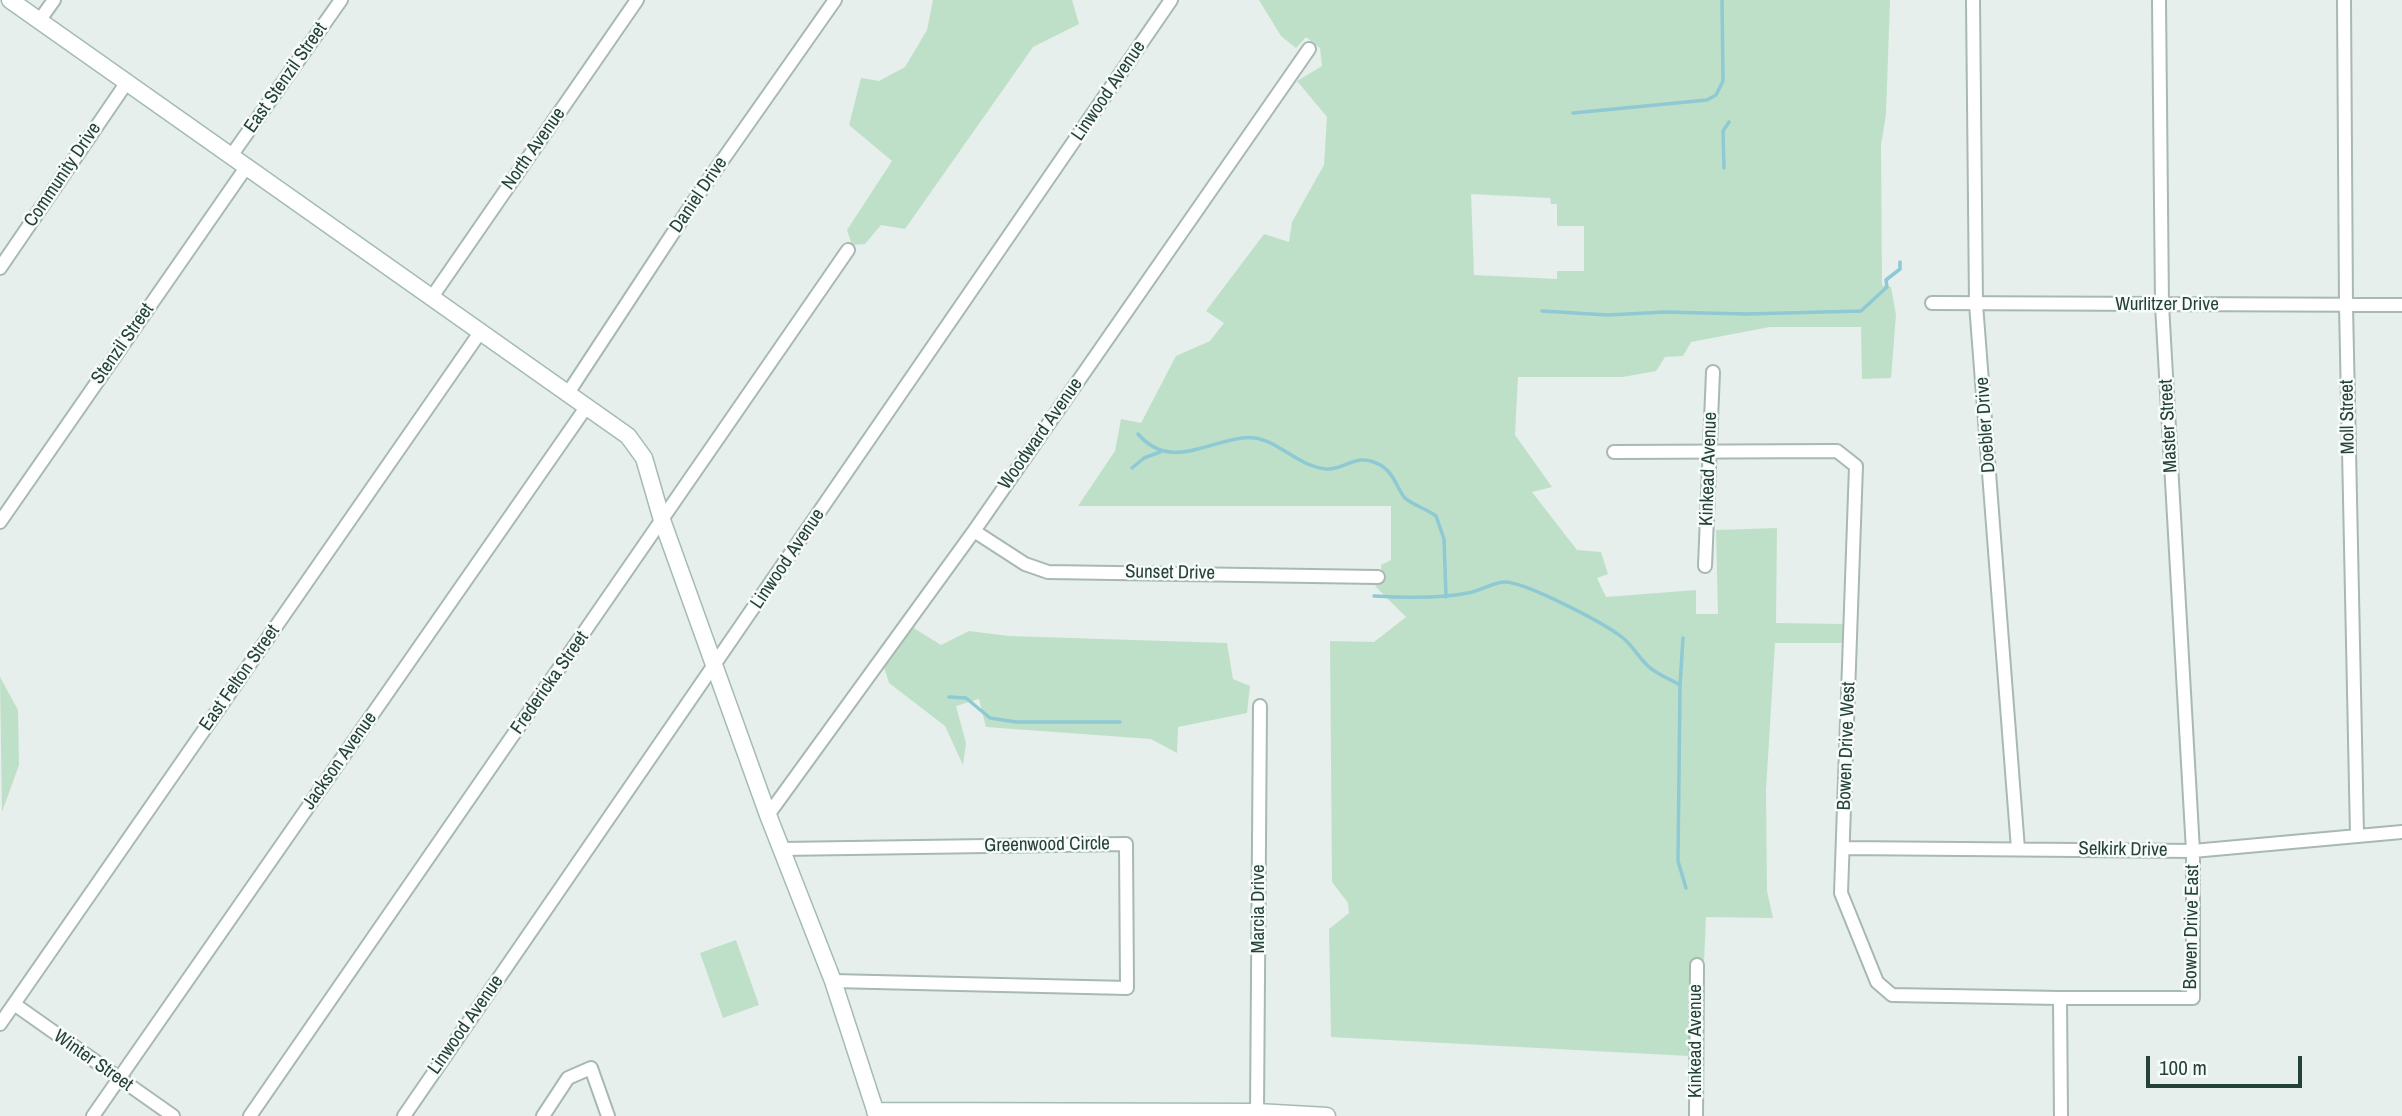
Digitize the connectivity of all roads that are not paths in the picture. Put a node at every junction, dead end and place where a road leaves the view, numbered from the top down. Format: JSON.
{"nodes":[{"id":1,"x":10,"y":0,"type":"edge"},
{"id":2,"x":54,"y":0,"type":"edge"},
{"id":3,"x":341,"y":0,"type":"edge"},
{"id":4,"x":637,"y":0,"type":"edge"},
{"id":5,"x":835,"y":0,"type":"edge"},
{"id":6,"x":1171,"y":0,"type":"edge"},
{"id":7,"x":1973,"y":0,"type":"edge"},
{"id":8,"x":2159,"y":0,"type":"edge"},
{"id":9,"x":2344,"y":0,"type":"edge"},
{"id":10,"x":40,"y":21,"type":"junction"},
{"id":11,"x":1309,"y":49,"type":"dead end"},
{"id":12,"x":127,"y":82,"type":"junction"},
{"id":13,"x":232,"y":156,"type":"junction"},
{"id":14,"x":247,"y":166,"type":"junction"},
{"id":15,"x":848,"y":250,"type":"dead end"},
{"id":16,"x":0,"y":268,"type":"edge"},
{"id":17,"x":432,"y":297,"type":"junction"},
{"id":18,"x":1932,"y":303,"type":"dead end"},
{"id":19,"x":1976,"y":304,"type":"junction"},
{"id":20,"x":2402,"y":304,"type":"edge"},
{"id":21,"x":2162,"y":305,"type":"junction"},
{"id":22,"x":2346,"y":305,"type":"junction"},
{"id":23,"x":481,"y":331,"type":"junction"},
{"id":24,"x":1713,"y":372,"type":"dead end"},
{"id":25,"x":568,"y":393,"type":"junction"},
{"id":26,"x":587,"y":406,"type":"junction"},
{"id":27,"x":1711,"y":451,"type":"junction"},
{"id":28,"x":1614,"y":452,"type":"dead end"},
{"id":29,"x":662,"y":520,"type":"junction"},
{"id":30,"x":0,"y":522,"type":"edge"},
{"id":31,"x":974,"y":531,"type":"junction"},
{"id":32,"x":1705,"y":566,"type":"dead end"},
{"id":33,"x":1378,"y":576,"type":"dead end"},
{"id":34,"x":716,"y":665,"type":"junction"},
{"id":35,"x":1260,"y":706,"type":"dead end"},
{"id":36,"x":768,"y":815,"type":"junction"},
{"id":37,"x":2402,"y":832,"type":"edge"},
{"id":38,"x":2357,"y":835,"type":"junction"},
{"id":39,"x":1844,"y":848,"type":"junction"},
{"id":40,"x":781,"y":849,"type":"junction"},
{"id":41,"x":2018,"y":849,"type":"junction"},
{"id":42,"x":2193,"y":851,"type":"junction"},
{"id":43,"x":1697,"y":965,"type":"dead end"},
{"id":44,"x":833,"y":981,"type":"junction"},
{"id":45,"x":2060,"y":998,"type":"junction"},
{"id":46,"x":14,"y":1004,"type":"junction"},
{"id":47,"x":0,"y":1024,"type":"edge"},
{"id":48,"x":118,"y":1079,"type":"junction"},
{"id":49,"x":1257,"y":1112,"type":"junction"},
{"id":50,"x":876,"y":1114,"type":"edge"},
{"id":51,"x":93,"y":1116,"type":"edge"},
{"id":52,"x":173,"y":1116,"type":"edge"},
{"id":53,"x":250,"y":1116,"type":"edge"},
{"id":54,"x":404,"y":1116,"type":"edge"},
{"id":55,"x":543,"y":1116,"type":"edge"},
{"id":56,"x":608,"y":1116,"type":"edge"},
{"id":57,"x":1327,"y":1116,"type":"edge"},
{"id":58,"x":1696,"y":1116,"type":"edge"},
{"id":59,"x":2061,"y":1116,"type":"edge"}],
"edges":[{"from":1,"to":10,"type":"street"},
{"from":2,"to":10,"type":"street"},
{"from":3,"to":13,"type":"street","name":"East Stenzil Street"},
{"from":4,"to":17,"type":"street","name":"North Avenue"},
{"from":5,"to":25,"type":"street","name":"Daniel Drive"},
{"from":6,"to":34,"type":"street","name":"Linwood Avenue"},
{"from":7,"to":19,"type":"street","name":"Doebler Drive"},
{"from":8,"to":21,"type":"street","name":"Master Street"},
{"from":9,"to":22,"type":"street","name":"Moll Street"},
{"from":10,"to":12,"type":"street"},
{"from":11,"to":31,"type":"street","name":"Woodward Avenue"},
{"from":12,"to":13,"type":"street"},
{"from":12,"to":16,"type":"street","name":"Community Drive"},
{"from":13,"to":14,"type":"street"},
{"from":14,"to":17,"type":"street"},
{"from":14,"to":30,"type":"street","name":"Stenzil Street"},
{"from":15,"to":29,"type":"street","name":"Fredericka Street"},
{"from":17,"to":23,"type":"street"},
{"from":18,"to":19,"type":"street","name":"Wurlitzer Drive"},
{"from":19,"to":21,"type":"street","name":"Wurlitzer Drive"},
{"from":19,"to":41,"type":"street","name":"Doebler Drive"},
{"from":20,"to":22,"type":"street","name":"Wurlitzer Drive"},
{"from":21,"to":22,"type":"street","name":"Wurlitzer Drive"},
{"from":21,"to":42,"type":"street","name":"Master Street"},
{"from":22,"to":38,"type":"street","name":"Moll Street"},
{"from":23,"to":25,"type":"street"},
{"from":23,"to":46,"type":"street","name":"East Felton Street"},
{"from":24,"to":27,"type":"street","name":"Kinkead Avenue"},
{"from":25,"to":26,"type":"street"},
{"from":26,"to":29,"type":"street"},
{"from":26,"to":48,"type":"street","name":"Jackson Avenue"},
{"from":27,"to":28,"type":"street"},
{"from":27,"to":32,"type":"street","name":"Kinkead Avenue"},
{"from":27,"to":39,"type":"street","name":"Bowen Drive West"},
{"from":29,"to":34,"type":"street"},
{"from":29,"to":53,"type":"street","name":"Fredericka Street"},
{"from":31,"to":33,"type":"street","name":"Sunset Drive"},
{"from":31,"to":36,"type":"street","name":"Woodward Avenue"},
{"from":34,"to":36,"type":"street"},
{"from":34,"to":54,"type":"street","name":"Linwood Avenue"},
{"from":35,"to":49,"type":"street","name":"Marcia Drive"},
{"from":36,"to":40,"type":"street"},
{"from":37,"to":38,"type":"street","name":"Selkirk Drive"},
{"from":38,"to":42,"type":"street","name":"Selkirk Drive"},
{"from":39,"to":41,"type":"street","name":"Selkirk Drive"},
{"from":39,"to":45,"type":"street","name":"Bowen Drive West"},
{"from":40,"to":44,"type":"street"},
{"from":40,"to":44,"type":"street","name":"Greenwood Circle"},
{"from":41,"to":42,"type":"street","name":"Selkirk Drive"},
{"from":42,"to":45,"type":"street","name":"Bowen Drive East"},
{"from":43,"to":58,"type":"street","name":"Kinkead Avenue"},
{"from":44,"to":50,"type":"street"},
{"from":45,"to":59,"type":"street"},
{"from":46,"to":47,"type":"street","name":"East Felton Street"},
{"from":46,"to":48,"type":"street","name":"Winter Street"},
{"from":48,"to":51,"type":"street","name":"Jackson Avenue"},
{"from":48,"to":52,"type":"street","name":"Winter Street"},
{"from":49,"to":50,"type":"street"},
{"from":49,"to":57,"type":"street"},
{"from":55,"to":56,"type":"street"}]}
